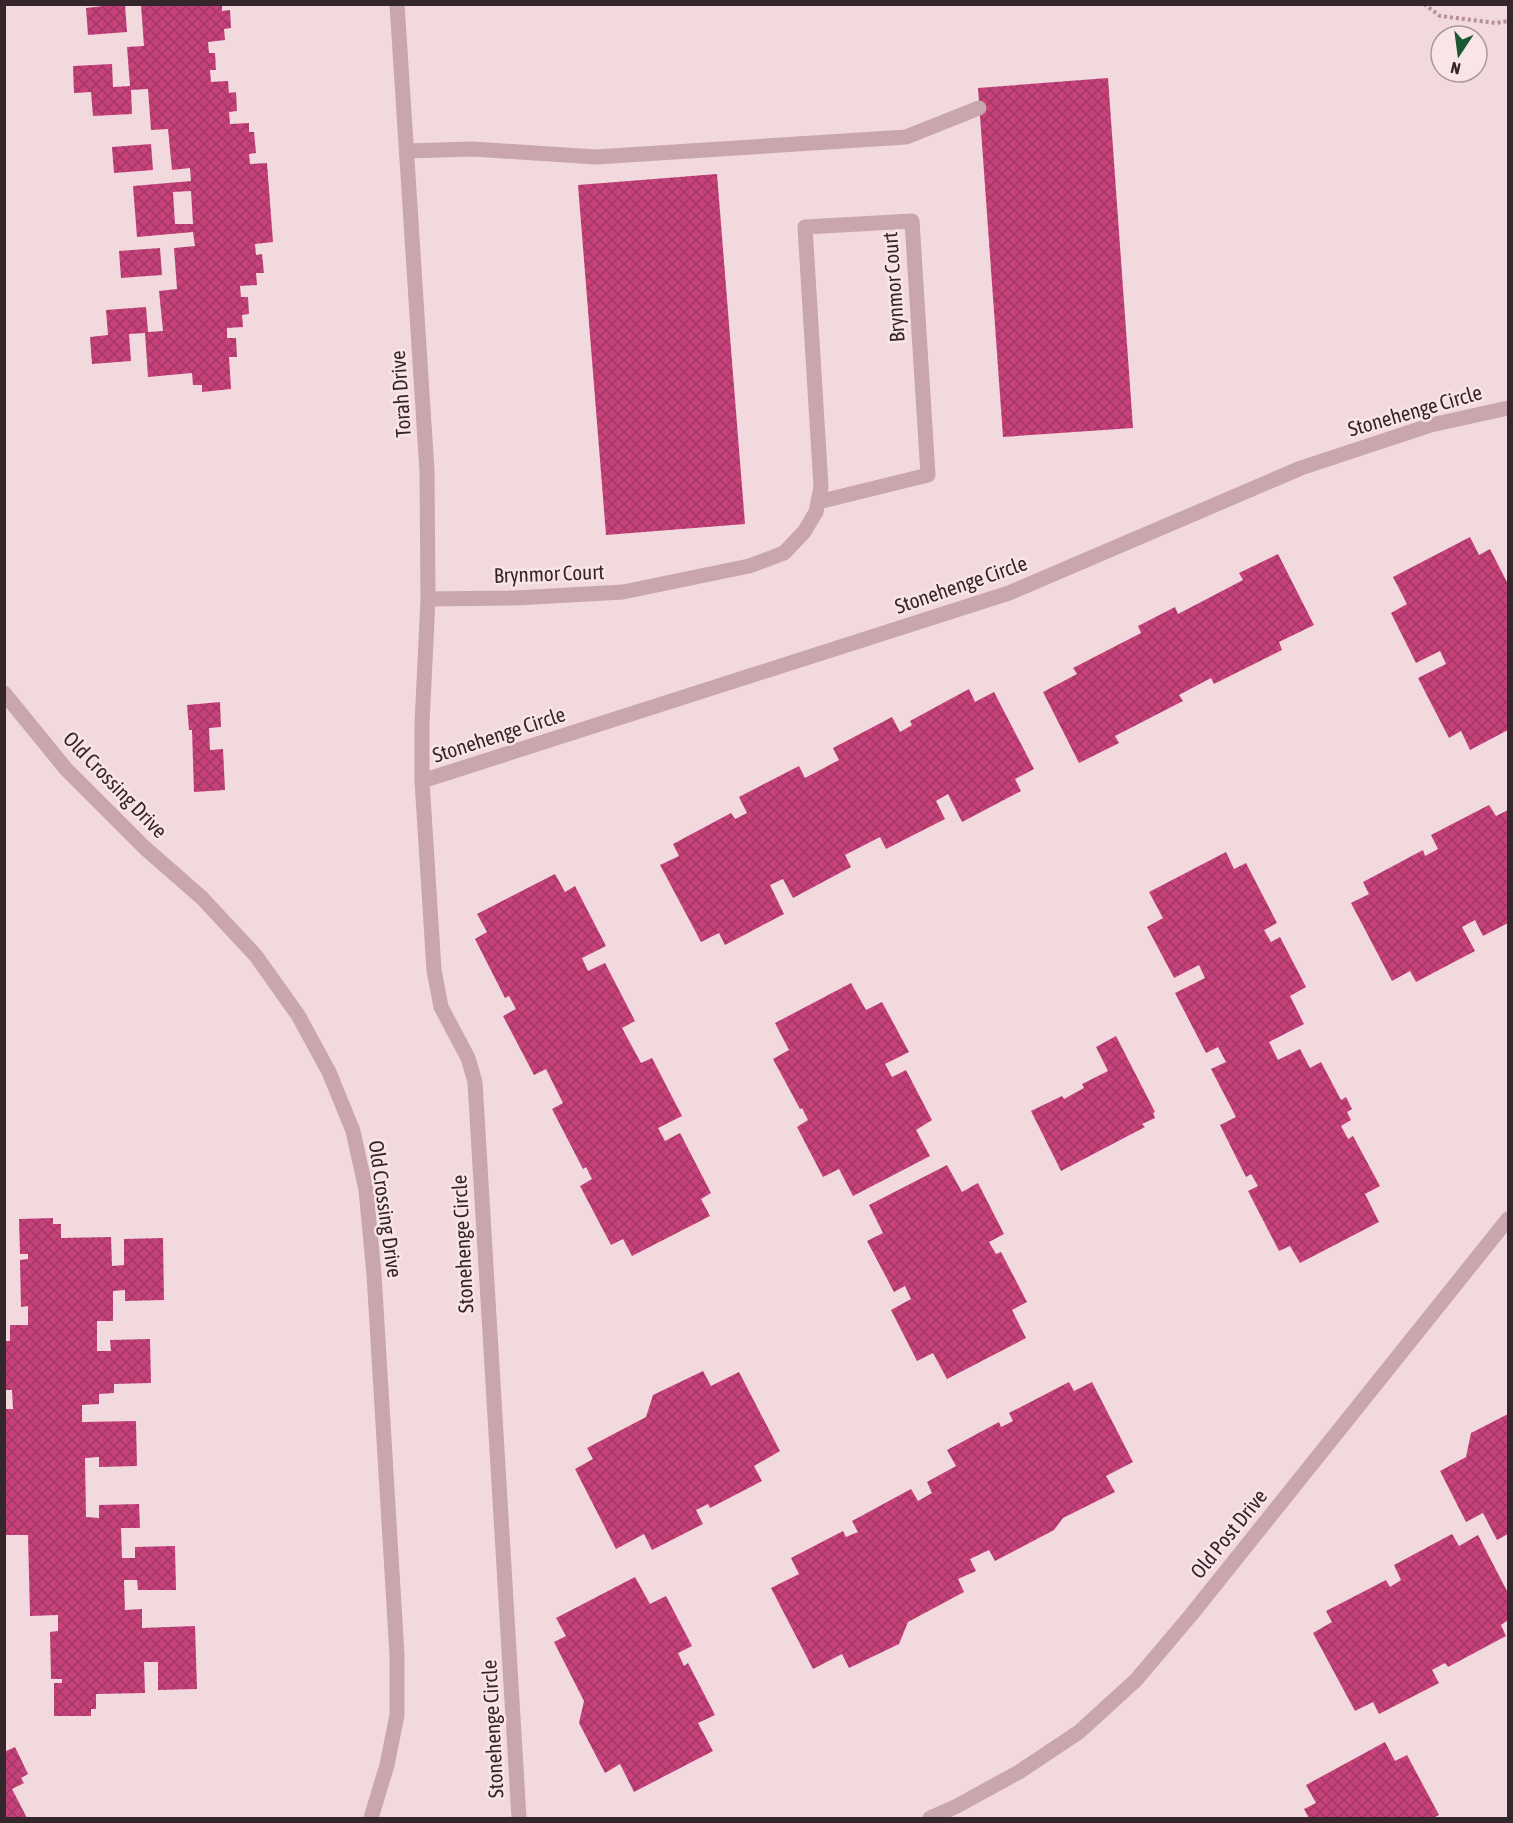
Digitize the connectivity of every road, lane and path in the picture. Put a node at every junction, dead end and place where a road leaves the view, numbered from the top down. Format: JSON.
{"nodes":[{"id":1,"x":397,"y":4,"type":"edge"},
{"id":2,"x":1424,"y":4,"type":"edge"},
{"id":3,"x":1509,"y":21,"type":"edge"},
{"id":4,"x":979,"y":108,"type":"dead end"},
{"id":5,"x":407,"y":151,"type":"junction"},
{"id":6,"x":1509,"y":408,"type":"edge"},
{"id":7,"x":818,"y":502,"type":"junction"},
{"id":8,"x":428,"y":599,"type":"junction"},
{"id":9,"x":4,"y":693,"type":"edge"},
{"id":10,"x":422,"y":781,"type":"junction"},
{"id":11,"x":1509,"y":1218,"type":"edge"},
{"id":12,"x":371,"y":1818,"type":"edge"},
{"id":13,"x":519,"y":1818,"type":"edge"},
{"id":14,"x":930,"y":1818,"type":"edge"}],
"edges":[{"from":1,"to":5,"type":"street","name":"Torah Drive"},
{"from":2,"to":3,"type":"path"},
{"from":4,"to":5,"type":"street"},
{"from":5,"to":8,"type":"street","name":"Torah Drive"},
{"from":6,"to":10,"type":"street","name":"Stonehenge Circle"},
{"from":7,"to":7,"type":"street","name":"Brynmor Court"},
{"from":7,"to":8,"type":"street","name":"Brynmor Court"},
{"from":8,"to":10,"type":"street","name":"Torah Drive"},
{"from":9,"to":12,"type":"street","name":"Old Crossing Drive"},
{"from":10,"to":13,"type":"street","name":"Stonehenge Circle"},
{"from":11,"to":14,"type":"street","name":"Old Post Drive"}]}
